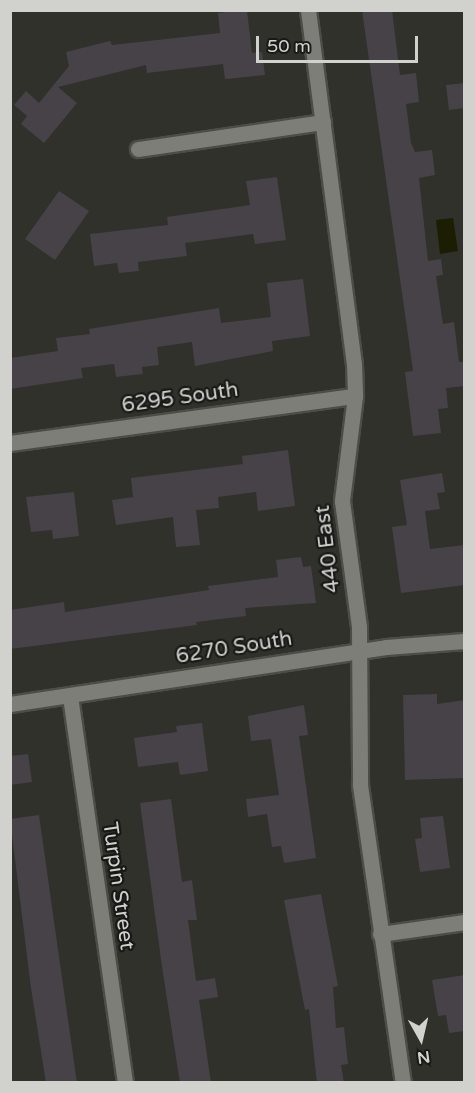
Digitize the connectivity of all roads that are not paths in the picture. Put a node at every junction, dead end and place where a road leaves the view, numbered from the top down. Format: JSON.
{"nodes":[{"id":1,"x":308,"y":10,"type":"edge"},
{"id":2,"x":323,"y":122,"type":"junction"},
{"id":3,"x":138,"y":149,"type":"dead end"},
{"id":4,"x":355,"y":396,"type":"junction"},
{"id":5,"x":10,"y":443,"type":"edge"},
{"id":6,"x":465,"y":641,"type":"edge"},
{"id":7,"x":360,"y":651,"type":"junction"},
{"id":8,"x":70,"y":696,"type":"junction"},
{"id":9,"x":10,"y":704,"type":"edge"},
{"id":10,"x":465,"y":921,"type":"edge"},
{"id":11,"x":380,"y":934,"type":"junction"},
{"id":12,"x":125,"y":1083,"type":"edge"},
{"id":13,"x":402,"y":1083,"type":"edge"}],
"edges":[{"from":1,"to":2,"type":"street","name":"440 East"},
{"from":2,"to":3,"type":"street"},
{"from":2,"to":4,"type":"street","name":"440 East"},
{"from":4,"to":5,"type":"street","name":"6295 South"},
{"from":4,"to":7,"type":"street","name":"440 East"},
{"from":6,"to":7,"type":"street","name":"6270 South"},
{"from":7,"to":8,"type":"street","name":"6270 South"},
{"from":7,"to":11,"type":"street","name":"440 East"},
{"from":8,"to":9,"type":"street","name":"6270 South"},
{"from":8,"to":12,"type":"street","name":"Turpin Street"},
{"from":10,"to":11,"type":"street"},
{"from":11,"to":13,"type":"street","name":"440 East"}]}
